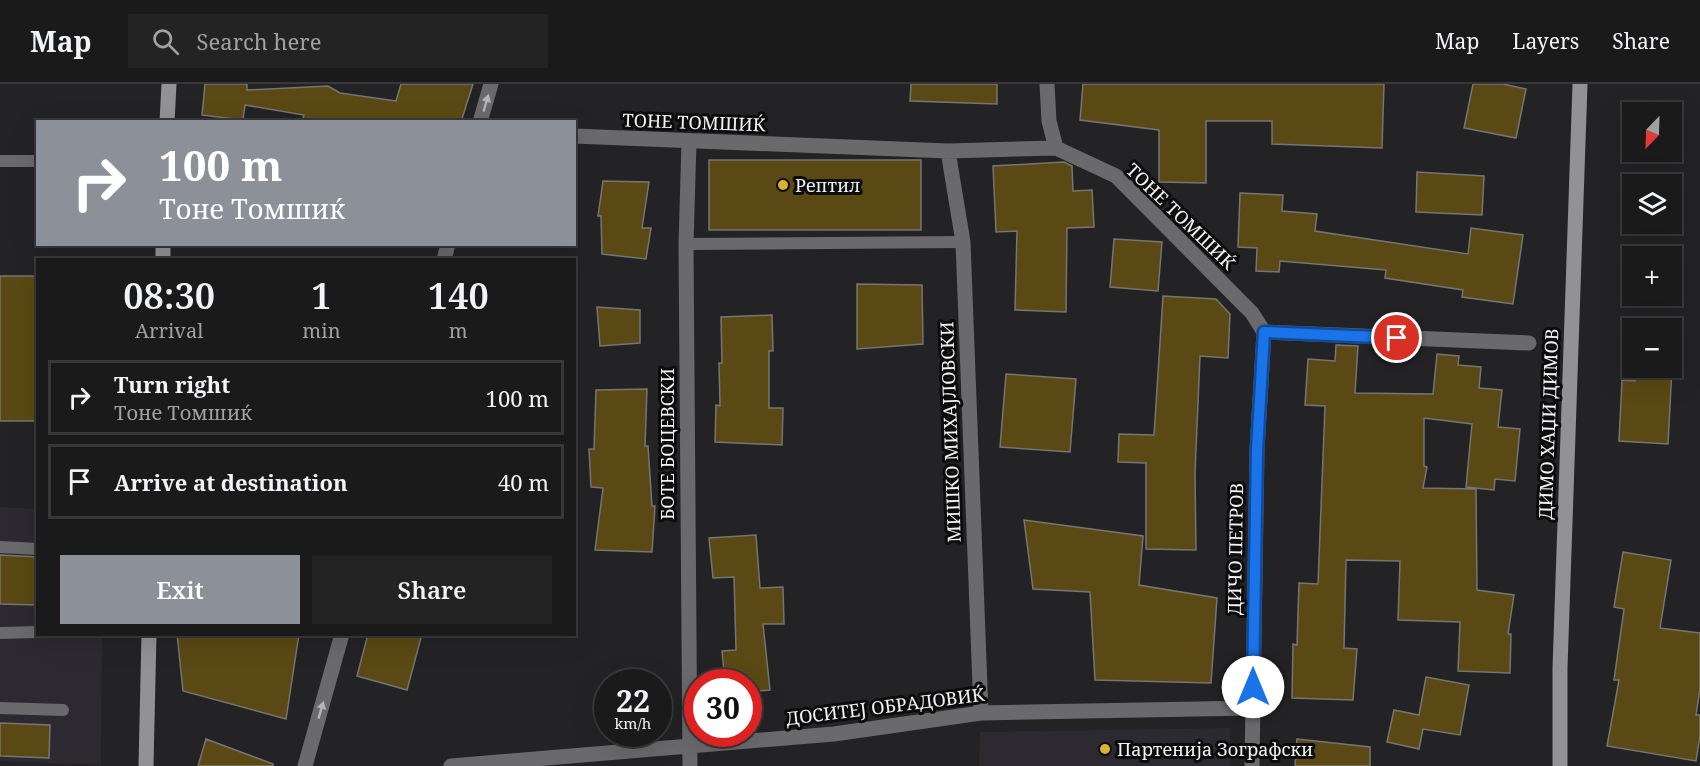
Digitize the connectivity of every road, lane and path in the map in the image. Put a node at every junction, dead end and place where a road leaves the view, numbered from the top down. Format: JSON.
{"nodes":[{"id":1,"x":169,"y":84,"type":"edge"},
{"id":2,"x":491,"y":84,"type":"edge"},
{"id":3,"x":1047,"y":84,"type":"edge"},
{"id":4,"x":1580,"y":84,"type":"edge"},
{"id":5,"x":167,"y":120,"type":"edge"},
{"id":6,"x":481,"y":120,"type":"edge"},
{"id":7,"x":576,"y":136,"type":"edge"},
{"id":8,"x":689,"y":142,"type":"junction"},
{"id":9,"x":1056,"y":148,"type":"junction"},
{"id":10,"x":948,"y":151,"type":"junction"},
{"id":11,"x":0,"y":161,"type":"edge"},
{"id":12,"x":36,"y":161,"type":"edge"},
{"id":13,"x":963,"y":242,"type":"junction"},
{"id":14,"x":686,"y":244,"type":"junction"},
{"id":15,"x":1264,"y":332,"type":"junction"},
{"id":16,"x":1529,"y":344,"type":"dead end"},
{"id":17,"x":0,"y":547,"type":"edge"},
{"id":18,"x":36,"y":549,"type":"edge"},
{"id":19,"x":36,"y":632,"type":"edge"},
{"id":20,"x":0,"y":633,"type":"edge"},
{"id":21,"x":149,"y":636,"type":"edge"},
{"id":22,"x":341,"y":636,"type":"edge"},
{"id":23,"x":688,"y":669,"type":"edge"},
{"id":24,"x":0,"y":708,"type":"edge"},
{"id":25,"x":1253,"y":708,"type":"junction"},
{"id":26,"x":63,"y":710,"type":"dead end"},
{"id":27,"x":981,"y":712,"type":"junction"},
{"id":28,"x":762,"y":740,"type":"edge"},
{"id":29,"x":688,"y":747,"type":"joint"},
{"id":30,"x":146,"y":766,"type":"edge"},
{"id":31,"x":305,"y":766,"type":"edge"},
{"id":32,"x":452,"y":766,"type":"edge"},
{"id":33,"x":690,"y":766,"type":"edge"},
{"id":34,"x":1252,"y":766,"type":"edge"},
{"id":35,"x":1560,"y":766,"type":"edge"}],
"edges":[{"from":1,"to":5,"type":"street"},
{"from":6,"to":2,"type":"street","one_way":true},
{"from":3,"to":9,"type":"street"},
{"from":4,"to":35,"type":"street","name":"ДИМО ХАЏИ ДИМОВ"},
{"from":7,"to":8,"type":"street","name":"ТОНЕ ТОМШИЌ"},
{"from":8,"to":10,"type":"street","name":"ТОНЕ ТОМШИЌ"},
{"from":8,"to":14,"type":"street","name":"БОТЕ БОЦЕВСКИ"},
{"from":9,"to":10,"type":"street","name":"ТОНЕ ТОМШИЌ"},
{"from":9,"to":15,"type":"street","name":"ТОНЕ ТОМШИЌ"},
{"from":10,"to":13,"type":"street","name":"МИШКО МИХАЈЛОВСКИ"},
{"from":11,"to":12,"type":"lane"},
{"from":13,"to":14,"type":"lane"},
{"from":13,"to":27,"type":"street","name":"МИШКО МИХАЈЛОВСКИ"},
{"from":14,"to":23,"type":"street","name":"БОТЕ БОЦЕВСКИ"},
{"from":15,"to":16,"type":"street"},
{"from":15,"to":25,"type":"street","name":"ДИЧО ПЕТРОВ"},
{"from":17,"to":18,"type":"lane"},
{"from":19,"to":20,"type":"lane"},
{"from":21,"to":30,"type":"street"},
{"from":31,"to":22,"type":"street","one_way":true},
{"from":24,"to":26,"type":"lane"},
{"from":25,"to":27,"type":"street","name":"ДОСИТЕЈ ОБРАДОВИЌ"},
{"from":25,"to":34,"type":"street","name":"ДИЧО ПЕТРОВ"},
{"from":27,"to":28,"type":"street","name":"ДОСИТЕЈ ОБРАДОВИЌ"},
{"from":29,"to":32,"type":"street","name":"ДОСИТЕЈ ОБРАДОВИЌ"},
{"from":29,"to":33,"type":"street","name":"БОТЕ БОЦЕВСКИ"}]}
